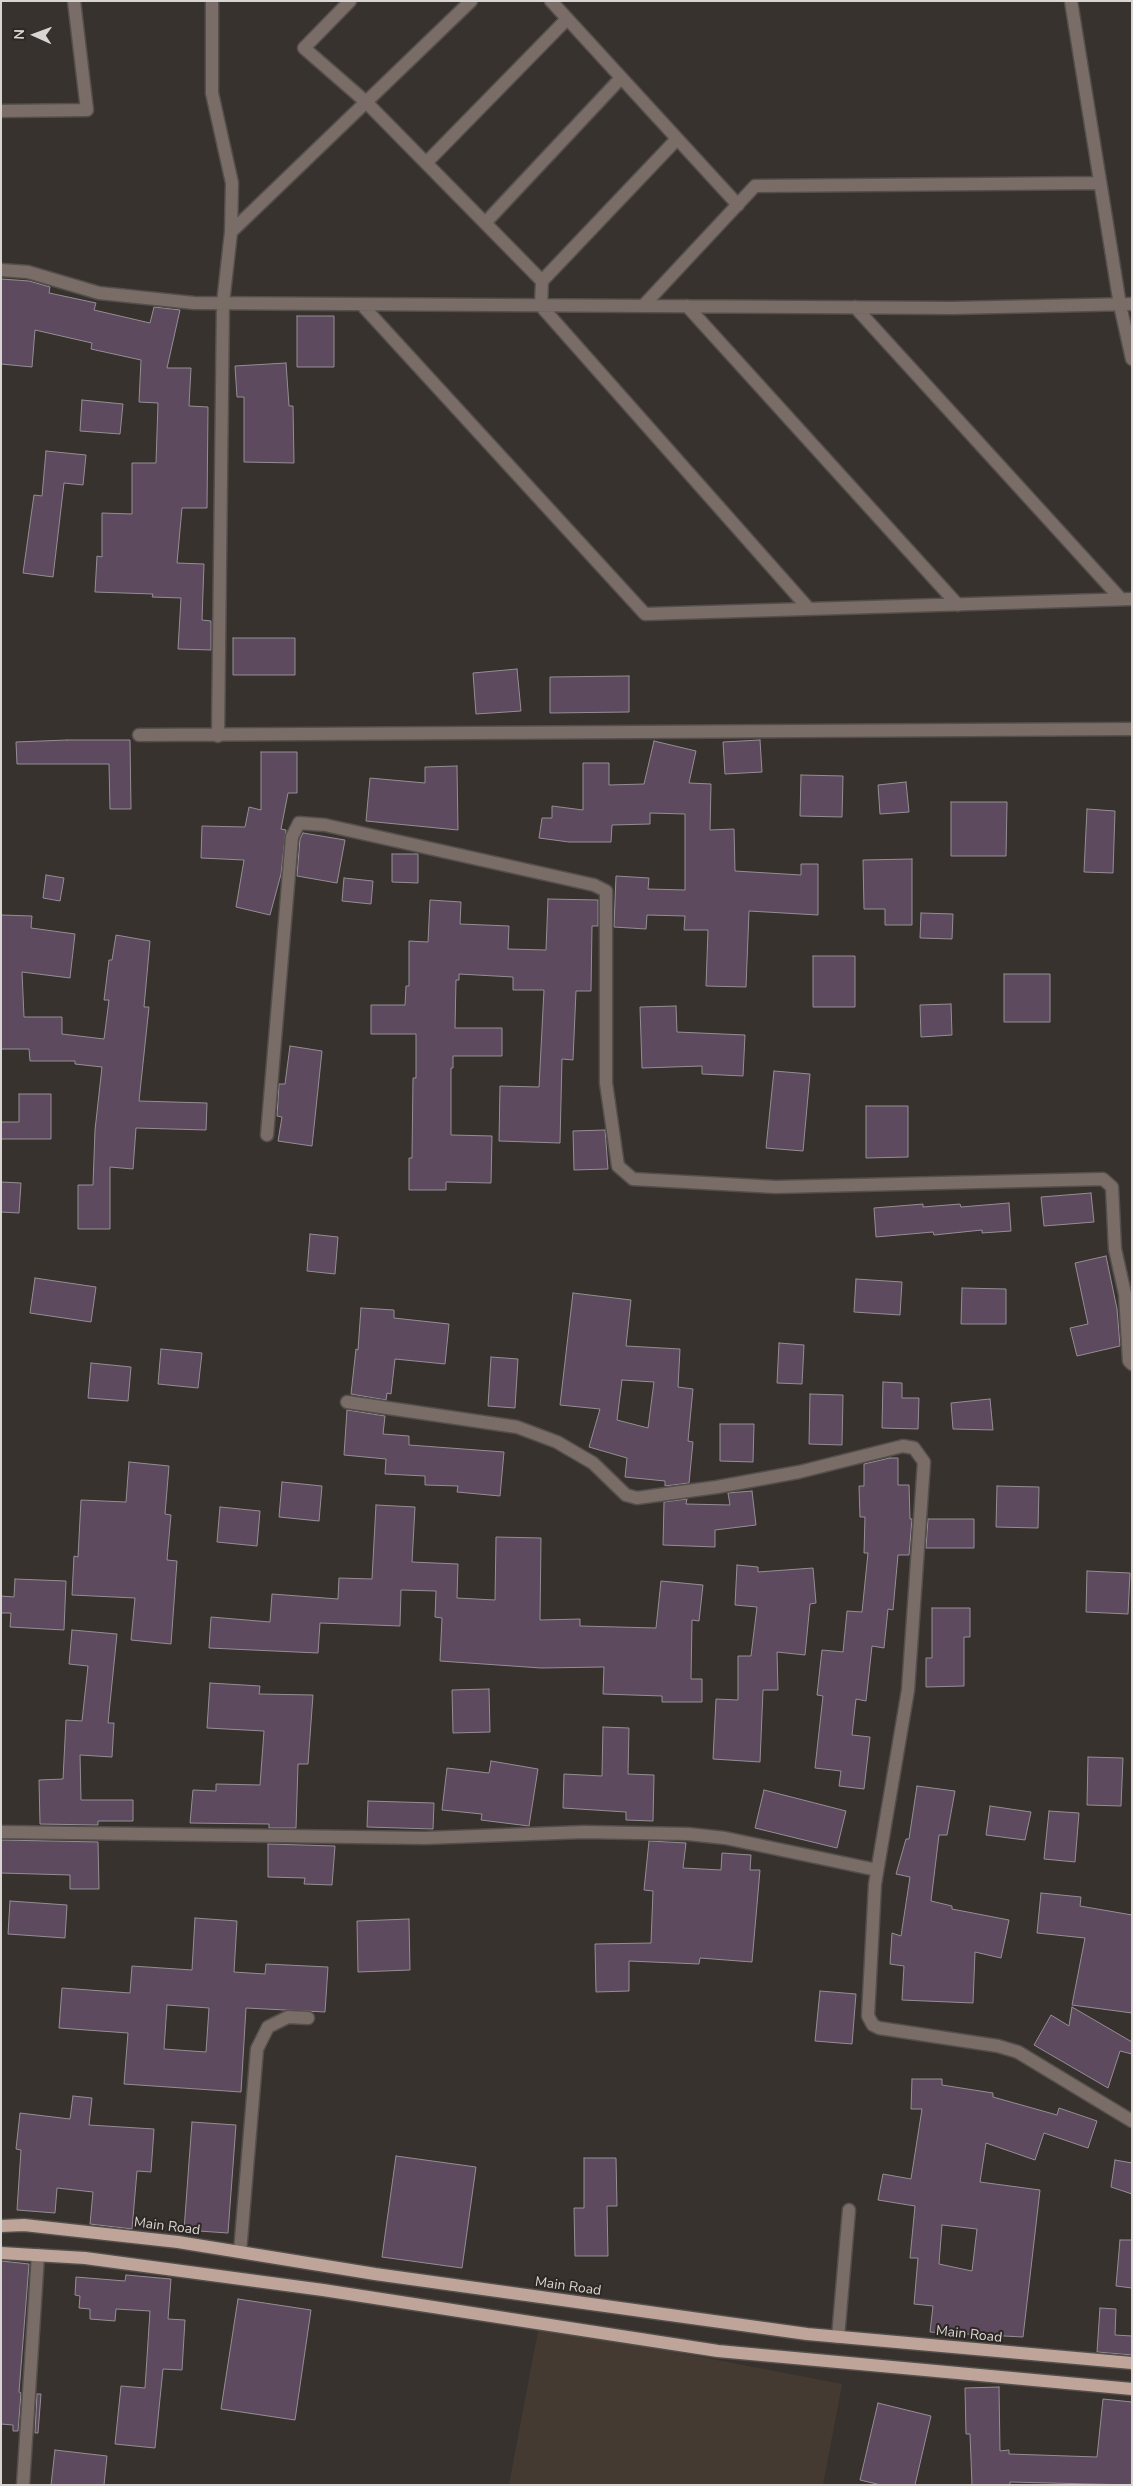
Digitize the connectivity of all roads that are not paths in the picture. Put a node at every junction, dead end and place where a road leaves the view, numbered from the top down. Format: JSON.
{"nodes":[{"id":1,"x":74,"y":1,"type":"edge"},
{"id":2,"x":212,"y":1,"type":"edge"},
{"id":3,"x":350,"y":1,"type":"edge"},
{"id":4,"x":471,"y":1,"type":"edge"},
{"id":5,"x":551,"y":1,"type":"edge"},
{"id":6,"x":1071,"y":1,"type":"edge"},
{"id":7,"x":567,"y":19,"type":"junction"},
{"id":8,"x":621,"y":78,"type":"junction"},
{"id":9,"x":366,"y":102,"type":"junction"},
{"id":10,"x":1,"y":111,"type":"edge"},
{"id":11,"x":678,"y":139,"type":"junction"},
{"id":12,"x":426,"y":163,"type":"junction"},
{"id":13,"x":1100,"y":183,"type":"junction"},
{"id":14,"x":738,"y":205,"type":"junction"},
{"id":15,"x":485,"y":223,"type":"junction"},
{"id":16,"x":231,"y":232,"type":"junction"},
{"id":17,"x":1,"y":270,"type":"edge"},
{"id":18,"x":542,"y":281,"type":"junction"},
{"id":19,"x":223,"y":304,"type":"junction"},
{"id":20,"x":362,"y":304,"type":"junction"},
{"id":21,"x":1126,"y":305,"type":"edge"},
{"id":22,"x":541,"y":306,"type":"junction"},
{"id":23,"x":644,"y":306,"type":"junction"},
{"id":24,"x":687,"y":306,"type":"junction"},
{"id":25,"x":855,"y":307,"type":"junction"},
{"id":26,"x":1132,"y":359,"type":"edge"},
{"id":27,"x":1127,"y":599,"type":"edge"},
{"id":28,"x":958,"y":605,"type":"junction"},
{"id":29,"x":809,"y":609,"type":"junction"},
{"id":30,"x":1132,"y":729,"type":"edge"},
{"id":31,"x":139,"y":735,"type":"dead end"},
{"id":32,"x":218,"y":736,"type":"junction"},
{"id":33,"x":267,"y":1135,"type":"dead end"},
{"id":34,"x":1132,"y":1364,"type":"edge"},
{"id":35,"x":347,"y":1402,"type":"dead end"},
{"id":36,"x":1,"y":1832,"type":"edge"},
{"id":37,"x":877,"y":1870,"type":"junction"},
{"id":38,"x":308,"y":2018,"type":"dead end"},
{"id":39,"x":1132,"y":2121,"type":"edge"},
{"id":40,"x":849,"y":2210,"type":"dead end"},
{"id":41,"x":1,"y":2226,"type":"edge"},
{"id":42,"x":240,"y":2252,"type":"junction"},
{"id":43,"x":1,"y":2253,"type":"edge"},
{"id":44,"x":38,"y":2255,"type":"junction"},
{"id":45,"x":838,"y":2337,"type":"junction"},
{"id":46,"x":1132,"y":2363,"type":"edge"},
{"id":47,"x":1132,"y":2389,"type":"edge"},
{"id":48,"x":23,"y":2485,"type":"edge"}],
"edges":[{"from":1,"to":10,"type":"street"},
{"from":2,"to":16,"type":"street"},
{"from":3,"to":9,"type":"street"},
{"from":4,"to":9,"type":"street"},
{"from":5,"to":7,"type":"street"},
{"from":6,"to":13,"type":"street"},
{"from":7,"to":8,"type":"street"},
{"from":7,"to":12,"type":"street"},
{"from":8,"to":11,"type":"street"},
{"from":8,"to":15,"type":"street"},
{"from":9,"to":12,"type":"street"},
{"from":9,"to":16,"type":"street"},
{"from":11,"to":14,"type":"street"},
{"from":11,"to":18,"type":"street"},
{"from":12,"to":15,"type":"street"},
{"from":13,"to":14,"type":"street"},
{"from":13,"to":21,"type":"street"},
{"from":14,"to":23,"type":"street"},
{"from":15,"to":18,"type":"street"},
{"from":16,"to":19,"type":"street"},
{"from":17,"to":19,"type":"street"},
{"from":18,"to":22,"type":"street"},
{"from":19,"to":20,"type":"street"},
{"from":19,"to":32,"type":"street"},
{"from":20,"to":22,"type":"street"},
{"from":20,"to":29,"type":"street"},
{"from":21,"to":25,"type":"street"},
{"from":21,"to":26,"type":"street"},
{"from":22,"to":23,"type":"street"},
{"from":22,"to":29,"type":"street"},
{"from":23,"to":24,"type":"street"},
{"from":24,"to":25,"type":"street"},
{"from":24,"to":28,"type":"street"},
{"from":25,"to":27,"type":"street"},
{"from":27,"to":28,"type":"street"},
{"from":28,"to":29,"type":"street"},
{"from":30,"to":32,"type":"street"},
{"from":31,"to":32,"type":"street"},
{"from":33,"to":34,"type":"street"},
{"from":35,"to":37,"type":"street"},
{"from":36,"to":37,"type":"street"},
{"from":37,"to":39,"type":"street"},
{"from":38,"to":42,"type":"street"},
{"from":40,"to":45,"type":"street"},
{"from":41,"to":42,"type":"main road","name":"Main Road"},
{"from":42,"to":45,"type":"main road","name":"Main Road"},
{"from":43,"to":44,"type":"main road"},
{"from":44,"to":47,"type":"main road"},
{"from":44,"to":48,"type":"street"},
{"from":45,"to":46,"type":"main road","name":"Main Road"}]}
